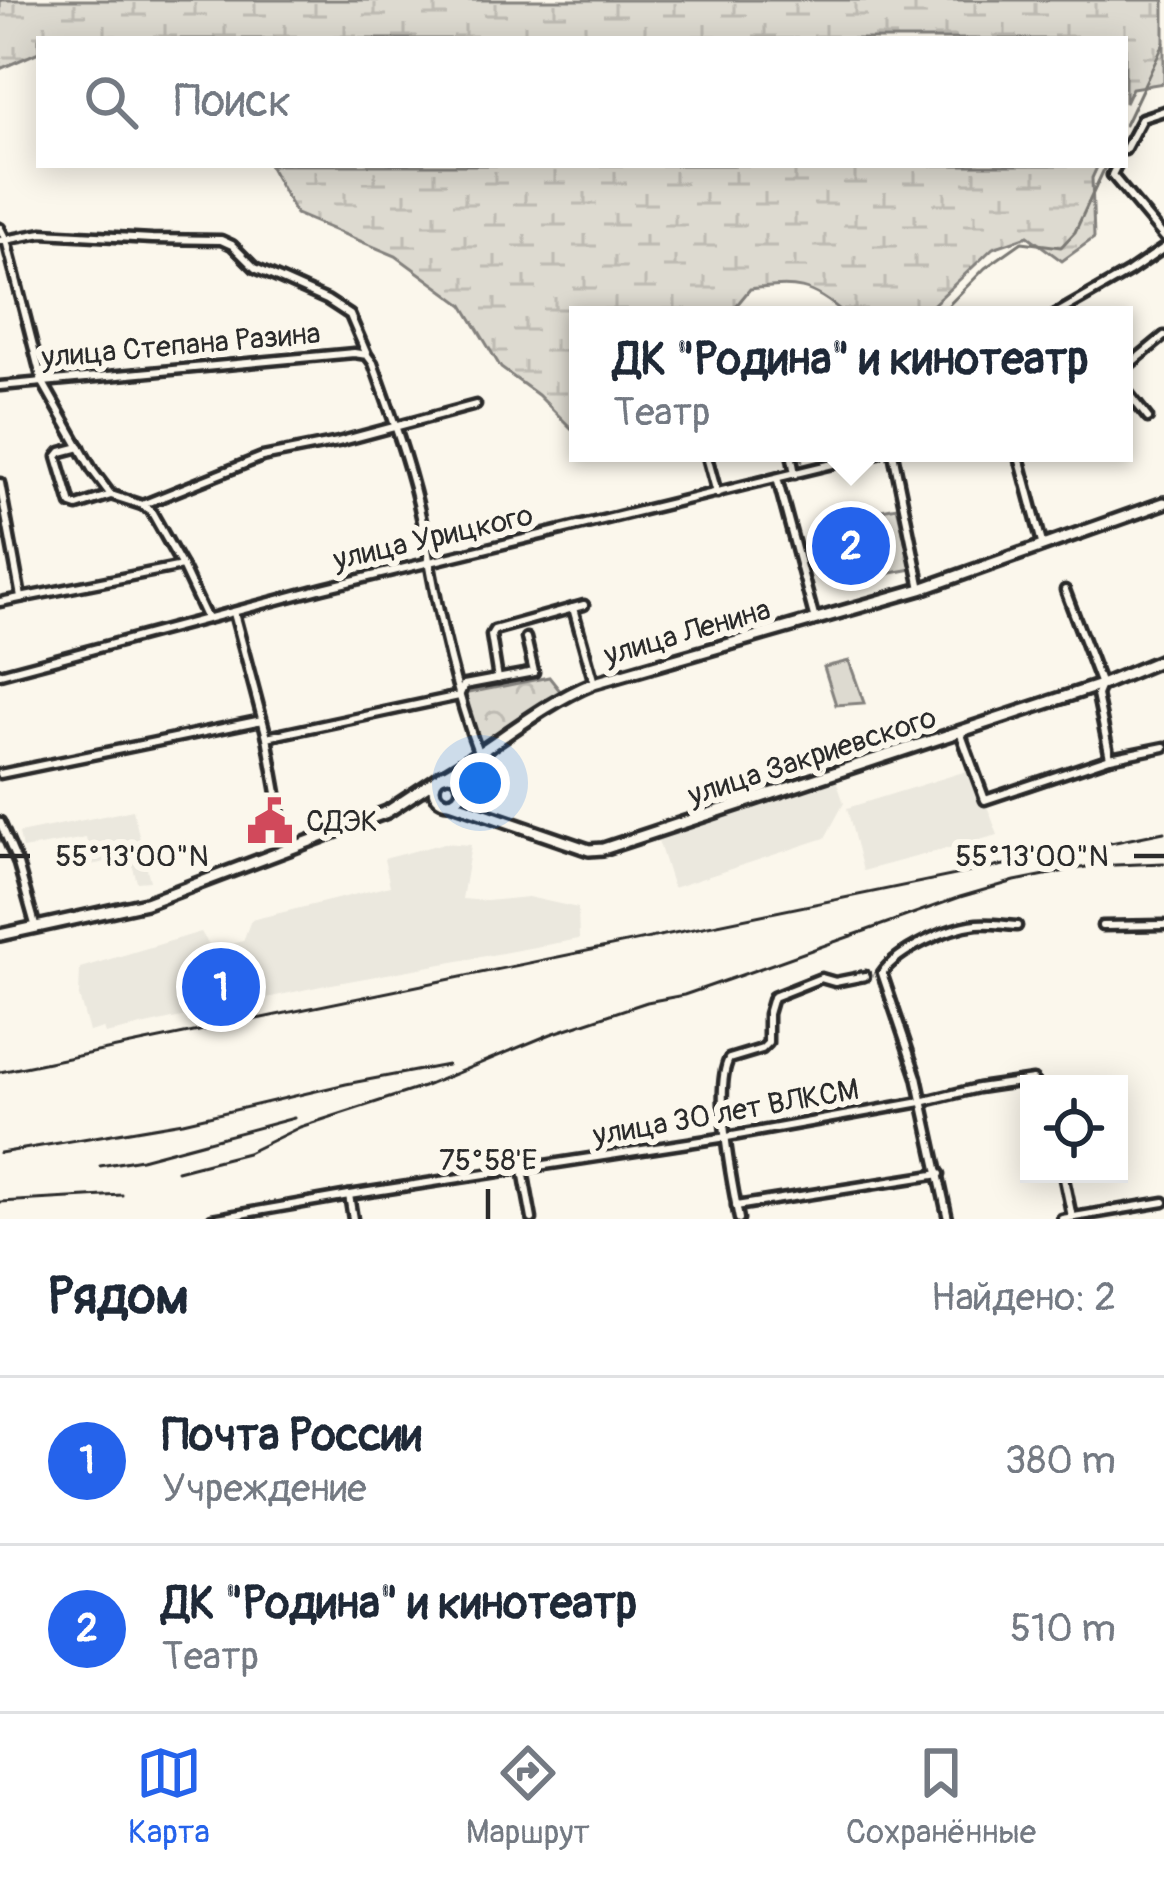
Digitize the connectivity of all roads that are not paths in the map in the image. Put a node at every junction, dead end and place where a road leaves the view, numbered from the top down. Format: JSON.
{"nodes":[{"id":1,"x":1164,"y":111,"type":"edge"},
{"id":2,"x":1128,"y":144,"type":"edge"},
{"id":3,"x":1116,"y":168,"type":"edge"},
{"id":4,"x":0,"y":228,"type":"edge"},
{"id":5,"x":1164,"y":237,"type":"edge"},
{"id":6,"x":3,"y":241,"type":"edge"},
{"id":7,"x":1164,"y":248,"type":"edge"},
{"id":8,"x":1070,"y":306,"type":"edge"},
{"id":9,"x":1164,"y":336,"type":"edge"},
{"id":10,"x":367,"y":355,"type":"junction"},
{"id":11,"x":1133,"y":362,"type":"edge"},
{"id":12,"x":42,"y":381,"type":"junction"},
{"id":13,"x":0,"y":386,"type":"edge"},
{"id":14,"x":1133,"y":399,"type":"edge"},
{"id":15,"x":476,"y":404,"type":"dead end"},
{"id":16,"x":1148,"y":418,"type":"dead end"},
{"id":17,"x":395,"y":426,"type":"junction"},
{"id":18,"x":80,"y":447,"type":"junction"},
{"id":19,"x":708,"y":462,"type":"edge"},
{"id":20,"x":793,"y":462,"type":"edge"},
{"id":21,"x":835,"y":462,"type":"edge"},
{"id":22,"x":894,"y":462,"type":"edge"},
{"id":23,"x":1020,"y":462,"type":"edge"},
{"id":24,"x":795,"y":474,"type":"junction"},
{"id":25,"x":777,"y":478,"type":"junction"},
{"id":26,"x":0,"y":483,"type":"edge"},
{"id":27,"x":717,"y":493,"type":"junction"},
{"id":28,"x":110,"y":495,"type":"junction"},
{"id":29,"x":142,"y":505,"type":"junction"},
{"id":30,"x":1162,"y":507,"type":"edge"},
{"id":31,"x":1043,"y":547,"type":"junction"},
{"id":32,"x":428,"y":564,"type":"junction"},
{"id":33,"x":182,"y":566,"type":"junction"},
{"id":34,"x":921,"y":589,"type":"junction"},
{"id":35,"x":1065,"y":590,"type":"dead end"},
{"id":36,"x":21,"y":598,"type":"junction"},
{"id":37,"x":0,"y":602,"type":"edge"},
{"id":38,"x":584,"y":605,"type":"dead end"},
{"id":39,"x":573,"y":608,"type":"junction"},
{"id":40,"x":234,"y":613,"type":"junction"},
{"id":41,"x":208,"y":620,"type":"junction"},
{"id":42,"x":815,"y":620,"type":"junction"},
{"id":43,"x":526,"y":638,"type":"dead end"},
{"id":44,"x":1164,"y":659,"type":"edge"},
{"id":45,"x":0,"y":674,"type":"edge"},
{"id":46,"x":498,"y":679,"type":"junction"},
{"id":47,"x":594,"y":683,"type":"junction"},
{"id":48,"x":1101,"y":685,"type":"junction"},
{"id":49,"x":459,"y":696,"type":"junction"},
{"id":50,"x":262,"y":720,"type":"junction"},
{"id":51,"x":960,"y":732,"type":"junction"},
{"id":52,"x":267,"y":737,"type":"junction"},
{"id":53,"x":1164,"y":747,"type":"edge"},
{"id":54,"x":479,"y":755,"type":"junction"},
{"id":55,"x":1110,"y":758,"type":"junction"},
{"id":56,"x":0,"y":774,"type":"edge"},
{"id":57,"x":441,"y":777,"type":"junction"},
{"id":58,"x":461,"y":786,"type":"junction"},
{"id":59,"x":445,"y":801,"type":"junction"},
{"id":60,"x":403,"y":804,"type":"junction"},
{"id":61,"x":474,"y":808,"type":"junction"},
{"id":62,"x":0,"y":822,"type":"edge"},
{"id":63,"x":287,"y":850,"type":"junction"},
{"id":64,"x":1164,"y":925,"type":"edge"},
{"id":65,"x":1017,"y":926,"type":"dead end"},
{"id":66,"x":1102,"y":926,"type":"dead end"},
{"id":67,"x":36,"y":928,"type":"junction"},
{"id":68,"x":0,"y":935,"type":"edge"},
{"id":69,"x":865,"y":976,"type":"dead end"},
{"id":70,"x":1020,"y":1084,"type":"edge"},
{"id":71,"x":921,"y":1102,"type":"junction"},
{"id":72,"x":727,"y":1137,"type":"junction"},
{"id":73,"x":523,"y":1170,"type":"junction"},
{"id":74,"x":940,"y":1174,"type":"junction"},
{"id":75,"x":1065,"y":1183,"type":"edge"},
{"id":76,"x":349,"y":1195,"type":"junction"},
{"id":77,"x":1164,"y":1202,"type":"edge"},
{"id":78,"x":736,"y":1206,"type":"junction"},
{"id":79,"x":1072,"y":1217,"type":"edge"},
{"id":80,"x":212,"y":1219,"type":"edge"},
{"id":81,"x":353,"y":1219,"type":"edge"},
{"id":82,"x":532,"y":1219,"type":"edge"},
{"id":83,"x":739,"y":1219,"type":"edge"},
{"id":84,"x":948,"y":1219,"type":"edge"},
{"id":85,"x":1062,"y":1219,"type":"edge"}],
"edges":[{"from":1,"to":2,"type":"street"},
{"from":3,"to":5,"type":"street"},
{"from":4,"to":6,"type":"street"},
{"from":6,"to":10,"type":"street"},
{"from":6,"to":12,"type":"street"},
{"from":7,"to":8,"type":"street"},
{"from":9,"to":11,"type":"street"},
{"from":10,"to":12,"type":"street","name":"улица Степана Разина"},
{"from":10,"to":17,"type":"street"},
{"from":12,"to":13,"type":"street","name":"улица Степана Разина"},
{"from":12,"to":18,"type":"street"},
{"from":14,"to":16,"type":"street"},
{"from":15,"to":17,"type":"street"},
{"from":17,"to":29,"type":"street"},
{"from":17,"to":32,"type":"street"},
{"from":18,"to":28,"type":"street"},
{"from":18,"to":28,"type":"street"},
{"from":19,"to":27,"type":"street"},
{"from":20,"to":24,"type":"street"},
{"from":21,"to":24,"type":"street","name":"улица Урицкого"},
{"from":22,"to":34,"type":"street"},
{"from":23,"to":31,"type":"street"},
{"from":24,"to":25,"type":"street","name":"улица Урицкого"},
{"from":25,"to":27,"type":"street","name":"улица Урицкого"},
{"from":25,"to":42,"type":"street"},
{"from":26,"to":36,"type":"street"},
{"from":27,"to":32,"type":"street","name":"улица Урицкого"},
{"from":28,"to":29,"type":"street"},
{"from":29,"to":33,"type":"street"},
{"from":30,"to":31,"type":"main road","name":"улица Ленина"},
{"from":31,"to":34,"type":"main road","name":"улица Ленина"},
{"from":32,"to":40,"type":"street","name":"улица Урицкого"},
{"from":32,"to":49,"type":"street"},
{"from":33,"to":36,"type":"street"},
{"from":33,"to":41,"type":"street"},
{"from":34,"to":42,"type":"main road","name":"улица Ленина"},
{"from":35,"to":48,"type":"street"},
{"from":36,"to":37,"type":"street"},
{"from":38,"to":39,"type":"street"},
{"from":39,"to":46,"type":"street"},
{"from":39,"to":47,"type":"street"},
{"from":40,"to":41,"type":"street","name":"улица Урицкого"},
{"from":40,"to":50,"type":"street"},
{"from":41,"to":45,"type":"street","name":"улица Урицкого"},
{"from":42,"to":47,"type":"main road","name":"улица Ленина"},
{"from":43,"to":46,"type":"street"},
{"from":44,"to":48,"type":"main road","name":"улица Закриевского"},
{"from":46,"to":49,"type":"street"},
{"from":47,"to":54,"type":"main road","name":"улица Ленина"},
{"from":48,"to":51,"type":"main road","name":"улица Закриевского"},
{"from":48,"to":55,"type":"street"},
{"from":49,"to":52,"type":"street"},
{"from":49,"to":54,"type":"street"},
{"from":50,"to":52,"type":"street"},
{"from":50,"to":56,"type":"street"},
{"from":51,"to":55,"type":"street"},
{"from":51,"to":61,"type":"main road","name":"улица Закриевского"},
{"from":52,"to":63,"type":"street"},
{"from":53,"to":55,"type":"street"},
{"from":54,"to":57,"type":"main road","name":"улица Ленина"},
{"from":54,"to":58,"type":"main road"},
{"from":57,"to":58,"type":"main road"},
{"from":57,"to":59,"type":"main road"},
{"from":57,"to":60,"type":"main road","name":"улица Ленина"},
{"from":58,"to":59,"type":"main road"},
{"from":58,"to":61,"type":"main road"},
{"from":59,"to":60,"type":"main road"},
{"from":59,"to":61,"type":"main road","name":"улица Закриевского"},
{"from":60,"to":63,"type":"main road","name":"улица Ленина"},
{"from":62,"to":67,"type":"street"},
{"from":63,"to":67,"type":"main road","name":"улица Ленина"},
{"from":64,"to":66,"type":"street"},
{"from":65,"to":71,"type":"street"},
{"from":67,"to":68,"type":"main road","name":"улица Ленина"},
{"from":69,"to":72,"type":"street"},
{"from":70,"to":71,"type":"street","name":"улица 30 лет ВЛКСМ"},
{"from":71,"to":72,"type":"street","name":"улица 30 лет ВЛКСМ"},
{"from":71,"to":74,"type":"street"},
{"from":72,"to":73,"type":"street","name":"улица 30 лет ВЛКСМ"},
{"from":72,"to":78,"type":"street"},
{"from":73,"to":76,"type":"street","name":"улица 30 лет ВЛКСМ"},
{"from":73,"to":82,"type":"street"},
{"from":74,"to":78,"type":"street"},
{"from":74,"to":84,"type":"street"},
{"from":75,"to":79,"type":"street"},
{"from":76,"to":80,"type":"street","name":"улица 30 лет ВЛКСМ"},
{"from":76,"to":81,"type":"street"},
{"from":77,"to":79,"type":"street"},
{"from":78,"to":83,"type":"street"},
{"from":79,"to":85,"type":"street"}]}
